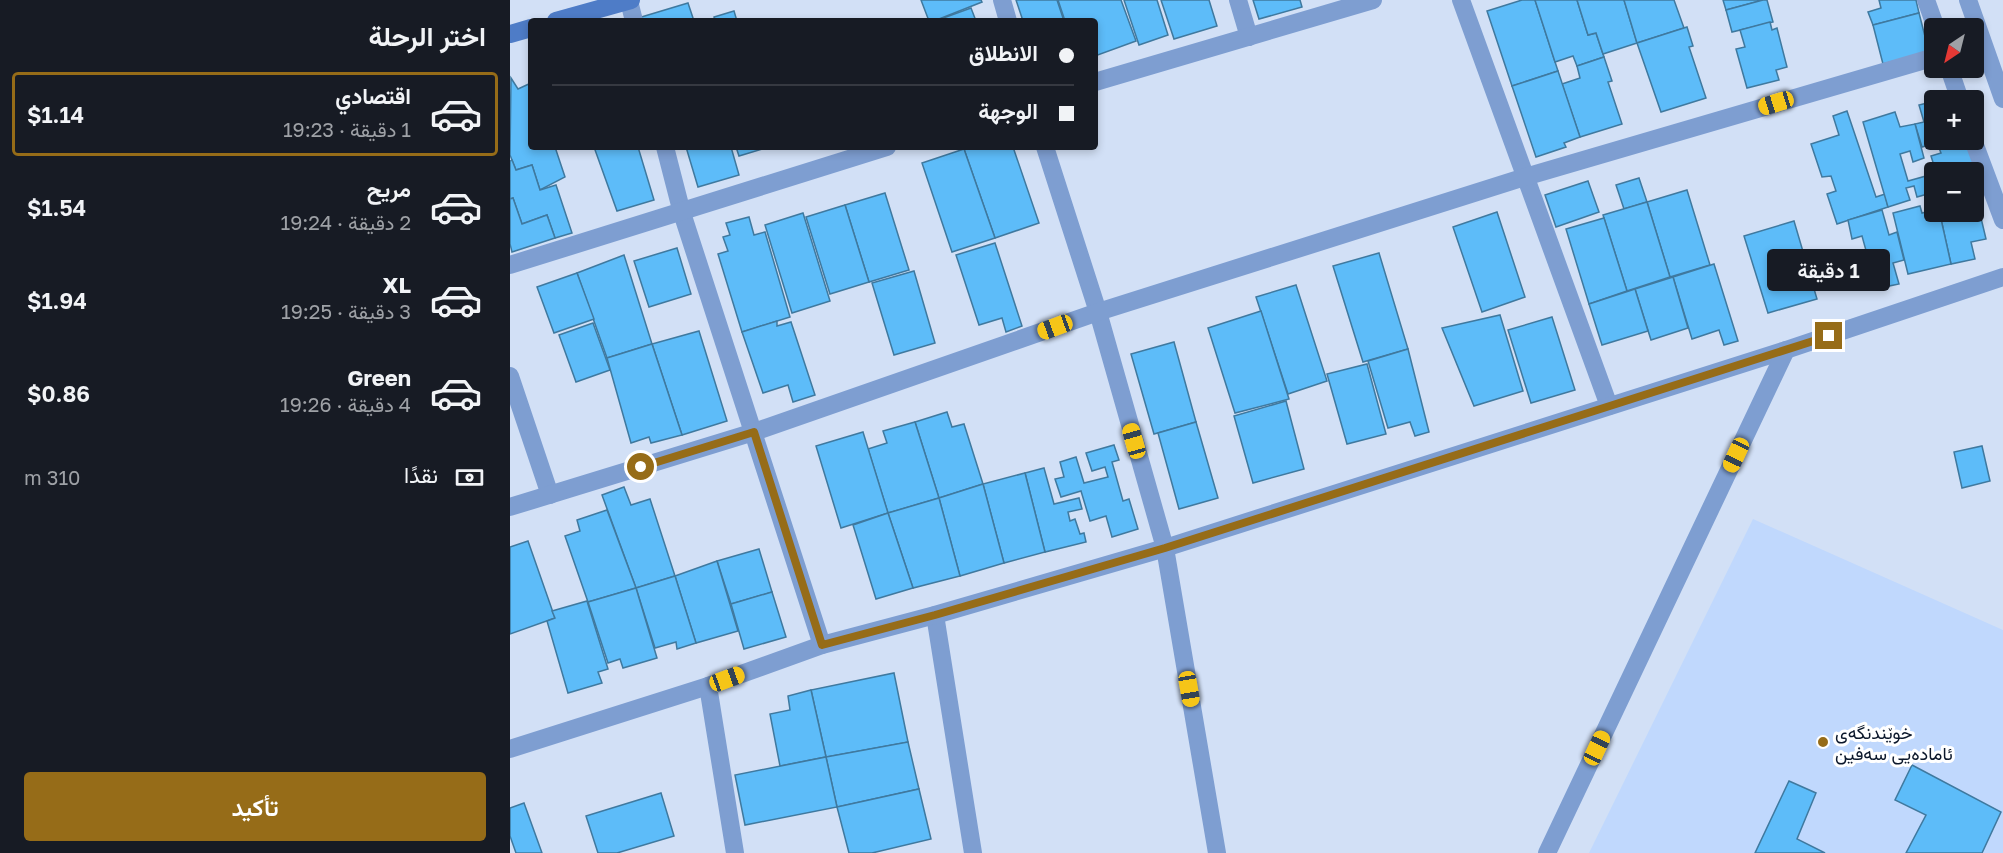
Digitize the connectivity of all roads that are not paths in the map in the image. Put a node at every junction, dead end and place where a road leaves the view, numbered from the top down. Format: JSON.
{"nodes":[{"id":1,"x":630,"y":0,"type":"edge"},
{"id":2,"x":1002,"y":0,"type":"edge"},
{"id":3,"x":1238,"y":0,"type":"edge"},
{"id":4,"x":1373,"y":0,"type":"edge"},
{"id":5,"x":1461,"y":0,"type":"edge"},
{"id":6,"x":1926,"y":0,"type":"edge"},
{"id":7,"x":1968,"y":0,"type":"edge"},
{"id":8,"x":567,"y":18,"type":"edge"},
{"id":9,"x":633,"y":18,"type":"edge"},
{"id":10,"x":1007,"y":18,"type":"edge"},
{"id":11,"x":1932,"y":18,"type":"edge"},
{"id":12,"x":528,"y":29,"type":"edge"},
{"id":13,"x":510,"y":34,"type":"edge"},
{"id":14,"x":1249,"y":37,"type":"junction"},
{"id":15,"x":1924,"y":60,"type":"edge"},
{"id":16,"x":1098,"y":81,"type":"edge"},
{"id":17,"x":2003,"y":99,"type":"edge"},
{"id":18,"x":666,"y":150,"type":"edge"},
{"id":19,"x":878,"y":150,"type":"edge"},
{"id":20,"x":1046,"y":150,"type":"edge"},
{"id":21,"x":1977,"y":150,"type":"edge"},
{"id":22,"x":1525,"y":177,"type":"junction"},
{"id":23,"x":682,"y":213,"type":"junction"},
{"id":24,"x":2002,"y":217,"type":"edge"},
{"id":25,"x":510,"y":265,"type":"edge"},
{"id":26,"x":2003,"y":277,"type":"edge"},
{"id":27,"x":1098,"y":312,"type":"junction"},
{"id":28,"x":1786,"y":351,"type":"junction"},
{"id":29,"x":510,"y":376,"type":"edge"},
{"id":30,"x":1609,"y":406,"type":"junction"},
{"id":31,"x":754,"y":432,"type":"junction"},
{"id":32,"x":550,"y":495,"type":"junction"},
{"id":33,"x":510,"y":507,"type":"edge"},
{"id":34,"x":1165,"y":548,"type":"junction"},
{"id":35,"x":935,"y":615,"type":"junction"},
{"id":36,"x":822,"y":645,"type":"junction"},
{"id":37,"x":708,"y":686,"type":"junction"},
{"id":38,"x":510,"y":749,"type":"edge"},
{"id":39,"x":735,"y":853,"type":"edge"},
{"id":40,"x":973,"y":853,"type":"edge"},
{"id":41,"x":1217,"y":853,"type":"edge"},
{"id":42,"x":1547,"y":853,"type":"edge"}],
"edges":[{"from":1,"to":8,"type":"main road"},
{"from":1,"to":9,"type":"street"},
{"from":2,"to":10,"type":"street"},
{"from":3,"to":14,"type":"street"},
{"from":4,"to":14,"type":"street"},
{"from":5,"to":22,"type":"street"},
{"from":6,"to":11,"type":"street"},
{"from":7,"to":17,"type":"street"},
{"from":12,"to":13,"type":"main road"},
{"from":14,"to":16,"type":"street"},
{"from":15,"to":22,"type":"street"},
{"from":18,"to":23,"type":"street"},
{"from":19,"to":23,"type":"street"},
{"from":20,"to":27,"type":"street"},
{"from":21,"to":24,"type":"street"},
{"from":22,"to":27,"type":"street"},
{"from":22,"to":30,"type":"street"},
{"from":23,"to":25,"type":"street"},
{"from":23,"to":31,"type":"street"},
{"from":26,"to":28,"type":"street"},
{"from":27,"to":31,"type":"street"},
{"from":27,"to":34,"type":"street"},
{"from":28,"to":30,"type":"street"},
{"from":28,"to":42,"type":"street"},
{"from":29,"to":32,"type":"street"},
{"from":30,"to":34,"type":"street"},
{"from":31,"to":32,"type":"street"},
{"from":31,"to":36,"type":"street"},
{"from":32,"to":33,"type":"street"},
{"from":34,"to":35,"type":"street"},
{"from":34,"to":41,"type":"street"},
{"from":35,"to":36,"type":"street"},
{"from":35,"to":40,"type":"street"},
{"from":36,"to":37,"type":"street"},
{"from":37,"to":38,"type":"street"},
{"from":37,"to":39,"type":"street"}]}
